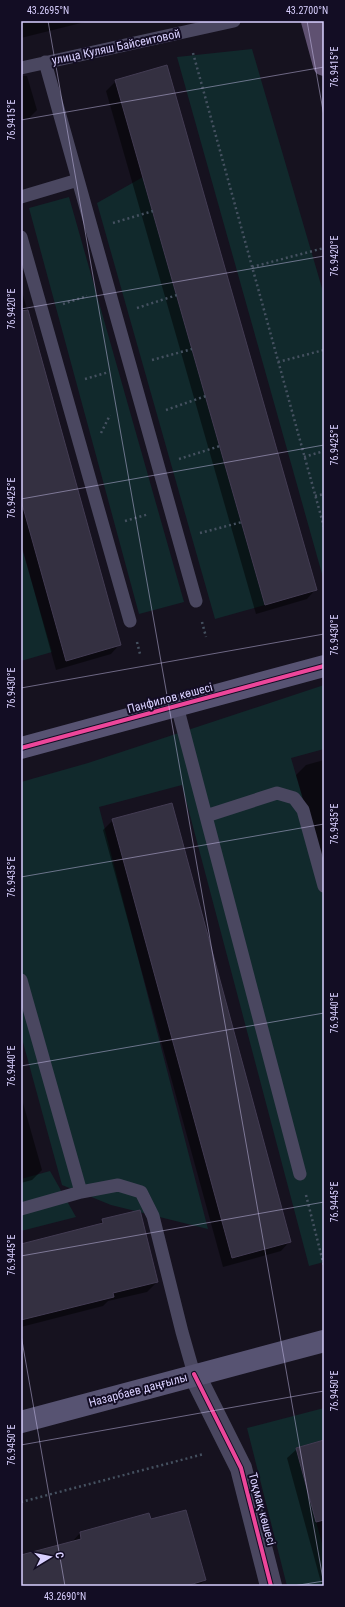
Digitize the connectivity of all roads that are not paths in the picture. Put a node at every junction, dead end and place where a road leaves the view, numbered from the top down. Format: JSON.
{"nodes":[{"id":1,"x":234,"y":21,"type":"edge"},
{"id":2,"x":312,"y":21,"type":"edge"},
{"id":3,"x":45,"y":62,"type":"junction"},
{"id":4,"x":324,"y":65,"type":"edge"},
{"id":5,"x":21,"y":68,"type":"edge"},
{"id":6,"x":78,"y":180,"type":"junction"},
{"id":7,"x":21,"y":197,"type":"edge"},
{"id":8,"x":21,"y":237,"type":"edge"},
{"id":9,"x":196,"y":601,"type":"dead end"},
{"id":10,"x":130,"y":620,"type":"dead end"},
{"id":11,"x":324,"y":666,"type":"edge"},
{"id":12,"x":177,"y":706,"type":"junction"},
{"id":13,"x":21,"y":748,"type":"edge"},
{"id":14,"x":206,"y":816,"type":"junction"},
{"id":15,"x":324,"y":886,"type":"edge"},
{"id":16,"x":21,"y":980,"type":"edge"},
{"id":17,"x":300,"y":1174,"type":"road end"},
{"id":18,"x":81,"y":1192,"type":"junction"},
{"id":19,"x":21,"y":1209,"type":"edge"},
{"id":20,"x":324,"y":1340,"type":"edge"},
{"id":21,"x":194,"y":1374,"type":"junction"},
{"id":22,"x":21,"y":1422,"type":"edge"},
{"id":23,"x":271,"y":1586,"type":"edge"}],
"edges":[{"from":1,"to":3,"type":"lane","name":"улица Куляш Байсеитовой"},
{"from":2,"to":4,"type":"main road"},
{"from":3,"to":5,"type":"lane","name":"улица Куляш Байсеитовой"},
{"from":3,"to":6,"type":"lane"},
{"from":6,"to":7,"type":"lane"},
{"from":6,"to":9,"type":"lane"},
{"from":8,"to":10,"type":"lane"},
{"from":11,"to":12,"type":"street","name":"Панфилов көшесі"},
{"from":12,"to":13,"type":"street","name":"Панфилов көшесі"},
{"from":12,"to":14,"type":"lane"},
{"from":14,"to":15,"type":"lane"},
{"from":14,"to":17,"type":"lane"},
{"from":16,"to":18,"type":"lane"},
{"from":18,"to":19,"type":"lane"},
{"from":18,"to":21,"type":"lane"},
{"from":20,"to":21,"type":"street","name":"Назарбаев даңғылы"},
{"from":21,"to":22,"type":"street","name":"Назарбаев даңғылы"},
{"from":21,"to":23,"type":"street","name":"Тоқмақ көшесі"}]}
